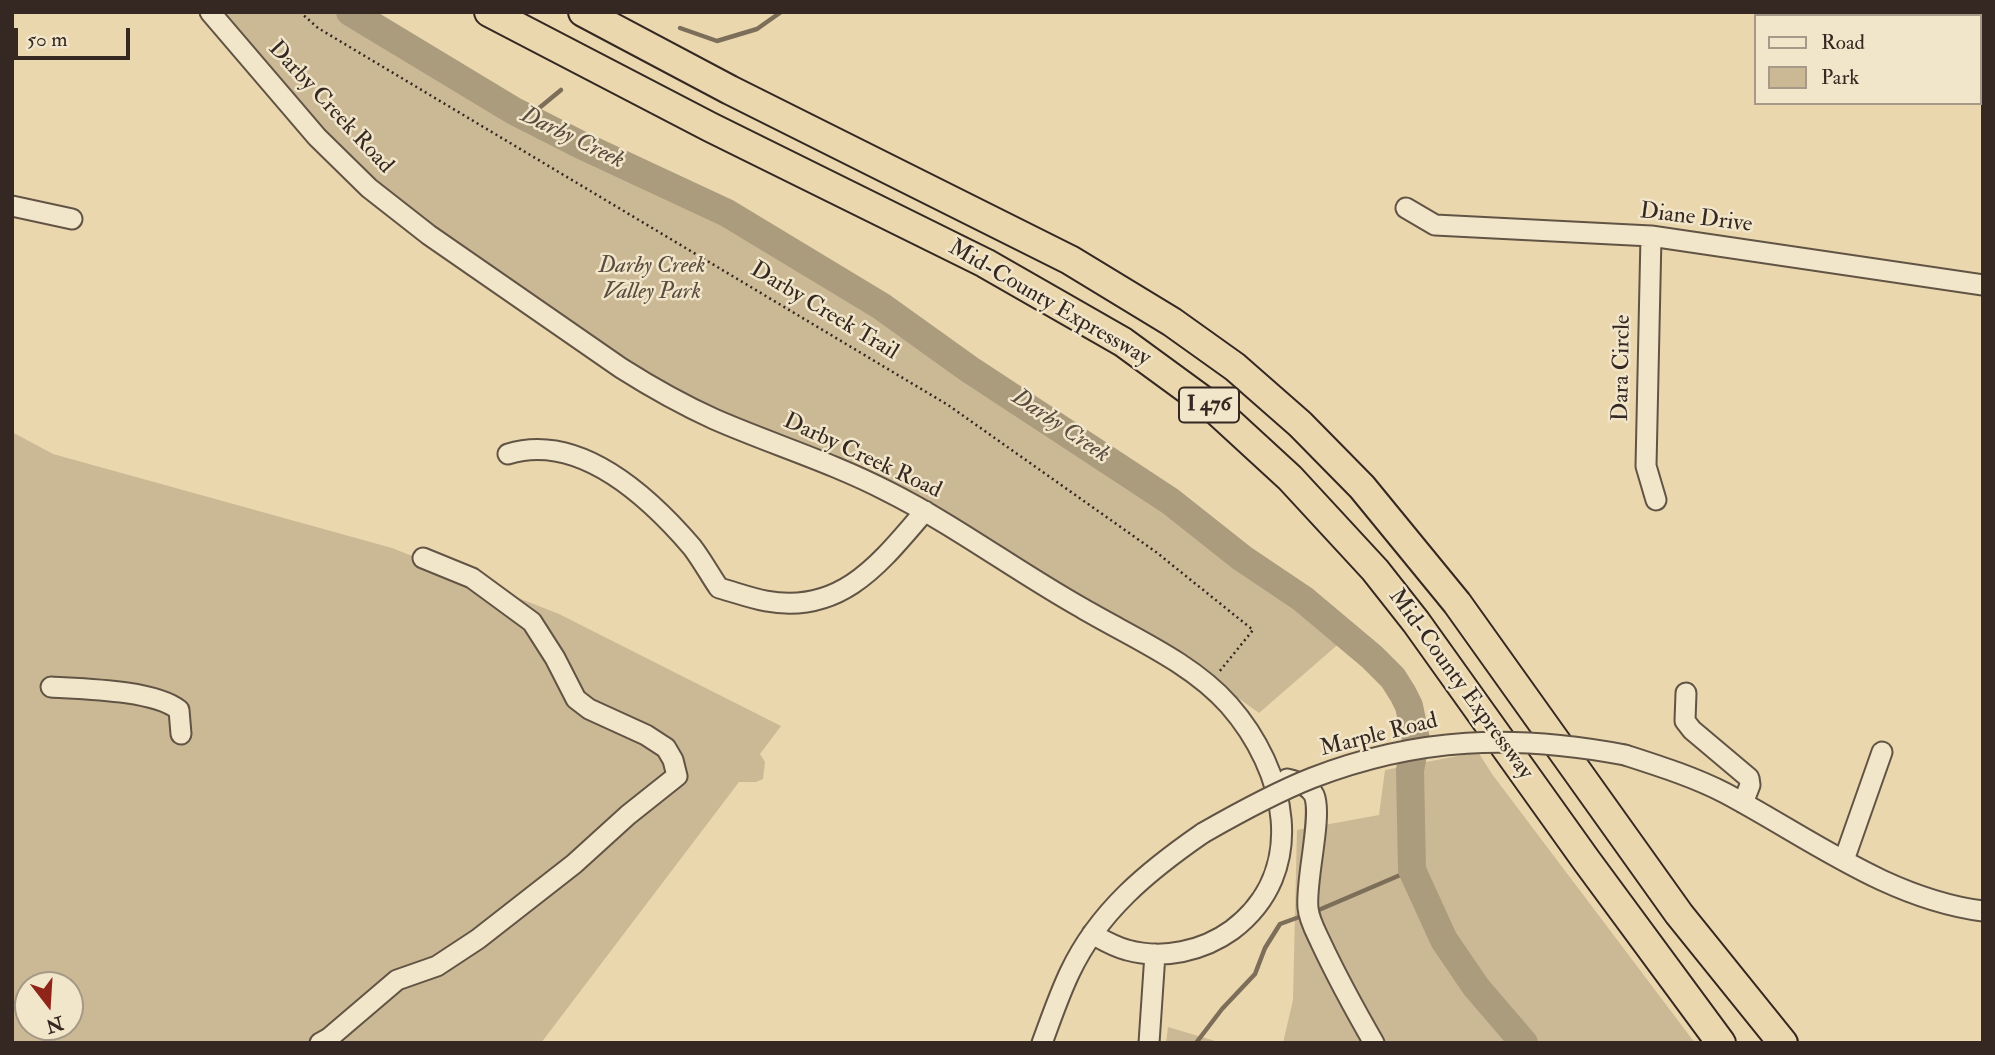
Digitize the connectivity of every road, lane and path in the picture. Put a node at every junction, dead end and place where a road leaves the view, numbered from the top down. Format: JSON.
{"nodes":[{"id":1,"x":210,"y":12,"type":"edge"},
{"id":2,"x":300,"y":12,"type":"edge"},
{"id":3,"x":489,"y":12,"type":"edge"},
{"id":4,"x":583,"y":12,"type":"edge"},
{"id":5,"x":12,"y":206,"type":"edge"},
{"id":6,"x":1406,"y":208,"type":"dead end"},
{"id":7,"x":72,"y":219,"type":"dead end"},
{"id":8,"x":1651,"y":236,"type":"junction"},
{"id":9,"x":1983,"y":285,"type":"edge"},
{"id":10,"x":508,"y":454,"type":"dead end"},
{"id":11,"x":1656,"y":500,"type":"dead end"},
{"id":12,"x":925,"y":511,"type":"junction"},
{"id":13,"x":423,"y":558,"type":"dead end"},
{"id":14,"x":1208,"y":685,"type":"junction"},
{"id":15,"x":51,"y":687,"type":"dead end"},
{"id":16,"x":1686,"y":693,"type":"dead end"},
{"id":17,"x":181,"y":734,"type":"dead end"},
{"id":18,"x":1882,"y":752,"type":"dead end"},
{"id":19,"x":1271,"y":775,"type":"junction"},
{"id":20,"x":1743,"y":803,"type":"junction"},
{"id":21,"x":1844,"y":860,"type":"junction"},
{"id":22,"x":1983,"y":911,"type":"edge"},
{"id":23,"x":1092,"y":934,"type":"junction"},
{"id":24,"x":1155,"y":954,"type":"junction"},
{"id":25,"x":320,"y":1043,"type":"edge"},
{"id":26,"x":1042,"y":1043,"type":"edge"},
{"id":27,"x":1149,"y":1043,"type":"edge"},
{"id":28,"x":1374,"y":1043,"type":"edge"},
{"id":29,"x":1721,"y":1043,"type":"edge"},
{"id":30,"x":1783,"y":1043,"type":"edge"}],
"edges":[{"from":1,"to":12,"type":"street","name":"Darby Creek Road"},
{"from":2,"to":14,"type":"path","name":"Darby Creek Trail"},
{"from":3,"to":29,"type":"highway","name":"Mid-County Expressway","number":"I 476"},
{"from":4,"to":30,"type":"highway","name":"Mid-County Expressway","number":"I 476"},
{"from":5,"to":7,"type":"street"},
{"from":6,"to":8,"type":"street","name":"Diane Drive"},
{"from":8,"to":9,"type":"street","name":"Diane Drive"},
{"from":8,"to":11,"type":"street","name":"Dara Circle"},
{"from":10,"to":12,"type":"street"},
{"from":12,"to":14,"type":"street","name":"Darby Creek Road"},
{"from":13,"to":25,"type":"street"},
{"from":14,"to":19,"type":"street","name":"Darby Creek Road"},
{"from":15,"to":17,"type":"street"},
{"from":16,"to":20,"type":"street"},
{"from":18,"to":21,"type":"street"},
{"from":19,"to":24,"type":"street","name":"Darby Creek Road"},
{"from":19,"to":28,"type":"street"},
{"from":20,"to":21,"type":"street","name":"Marple Road"},
{"from":20,"to":23,"type":"street","name":"Marple Road","bridge":true},
{"from":21,"to":22,"type":"street","name":"Marple Road"},
{"from":23,"to":24,"type":"street","name":"Darby Creek Road"},
{"from":23,"to":26,"type":"street","name":"Marple Road"},
{"from":24,"to":27,"type":"street"}]}
